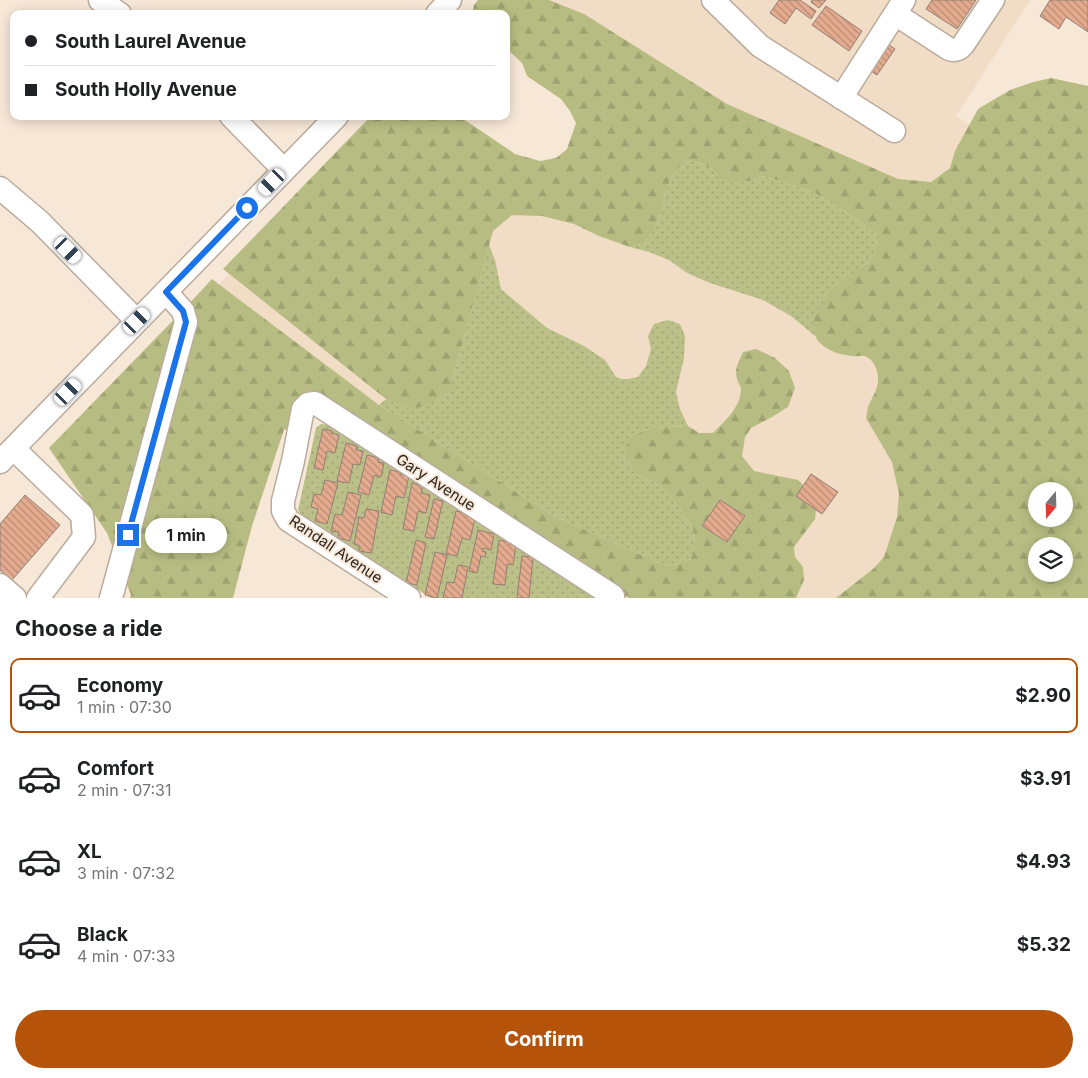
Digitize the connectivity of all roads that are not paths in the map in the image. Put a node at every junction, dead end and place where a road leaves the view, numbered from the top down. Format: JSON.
{"nodes":[{"id":1,"x":100,"y":0,"type":"edge"},
{"id":2,"x":450,"y":0,"type":"edge"},
{"id":3,"x":713,"y":0,"type":"edge"},
{"id":4,"x":993,"y":0,"type":"edge"},
{"id":5,"x":900,"y":7,"type":"edge"},
{"id":6,"x":114,"y":10,"type":"edge"},
{"id":7,"x":441,"y":10,"type":"edge"},
{"id":8,"x":841,"y":98,"type":"junction"},
{"id":9,"x":235,"y":120,"type":"edge"},
{"id":10,"x":333,"y":120,"type":"edge"},
{"id":11,"x":894,"y":130,"type":"dead end"},
{"id":12,"x":284,"y":170,"type":"junction"},
{"id":13,"x":0,"y":188,"type":"edge"},
{"id":14,"x":166,"y":292,"type":"junction"},
{"id":15,"x":137,"y":321,"type":"junction"},
{"id":16,"x":7,"y":455,"type":"edge"},
{"id":17,"x":293,"y":461,"type":"joint"},
{"id":18,"x":0,"y":585,"type":"edge"},
{"id":19,"x":612,"y":597,"type":"edge"},
{"id":20,"x":15,"y":598,"type":"edge"},
{"id":21,"x":38,"y":598,"type":"edge"},
{"id":22,"x":111,"y":598,"type":"edge"},
{"id":23,"x":409,"y":598,"type":"edge"}],
"edges":[{"from":1,"to":6,"type":"street"},
{"from":2,"to":7,"type":"street"},
{"from":3,"to":8,"type":"street"},
{"from":4,"to":5,"type":"street"},
{"from":5,"to":8,"type":"street"},
{"from":8,"to":11,"type":"street"},
{"from":9,"to":12,"type":"street"},
{"from":10,"to":12,"type":"street"},
{"from":12,"to":14,"type":"street"},
{"from":13,"to":15,"type":"street"},
{"from":14,"to":15,"type":"street"},
{"from":14,"to":22,"type":"street"},
{"from":15,"to":16,"type":"street"},
{"from":16,"to":21,"type":"street"},
{"from":17,"to":19,"type":"street","name":"Gary Avenue"},
{"from":17,"to":23,"type":"street","name":"Randall Avenue"},
{"from":18,"to":20,"type":"street"}]}
